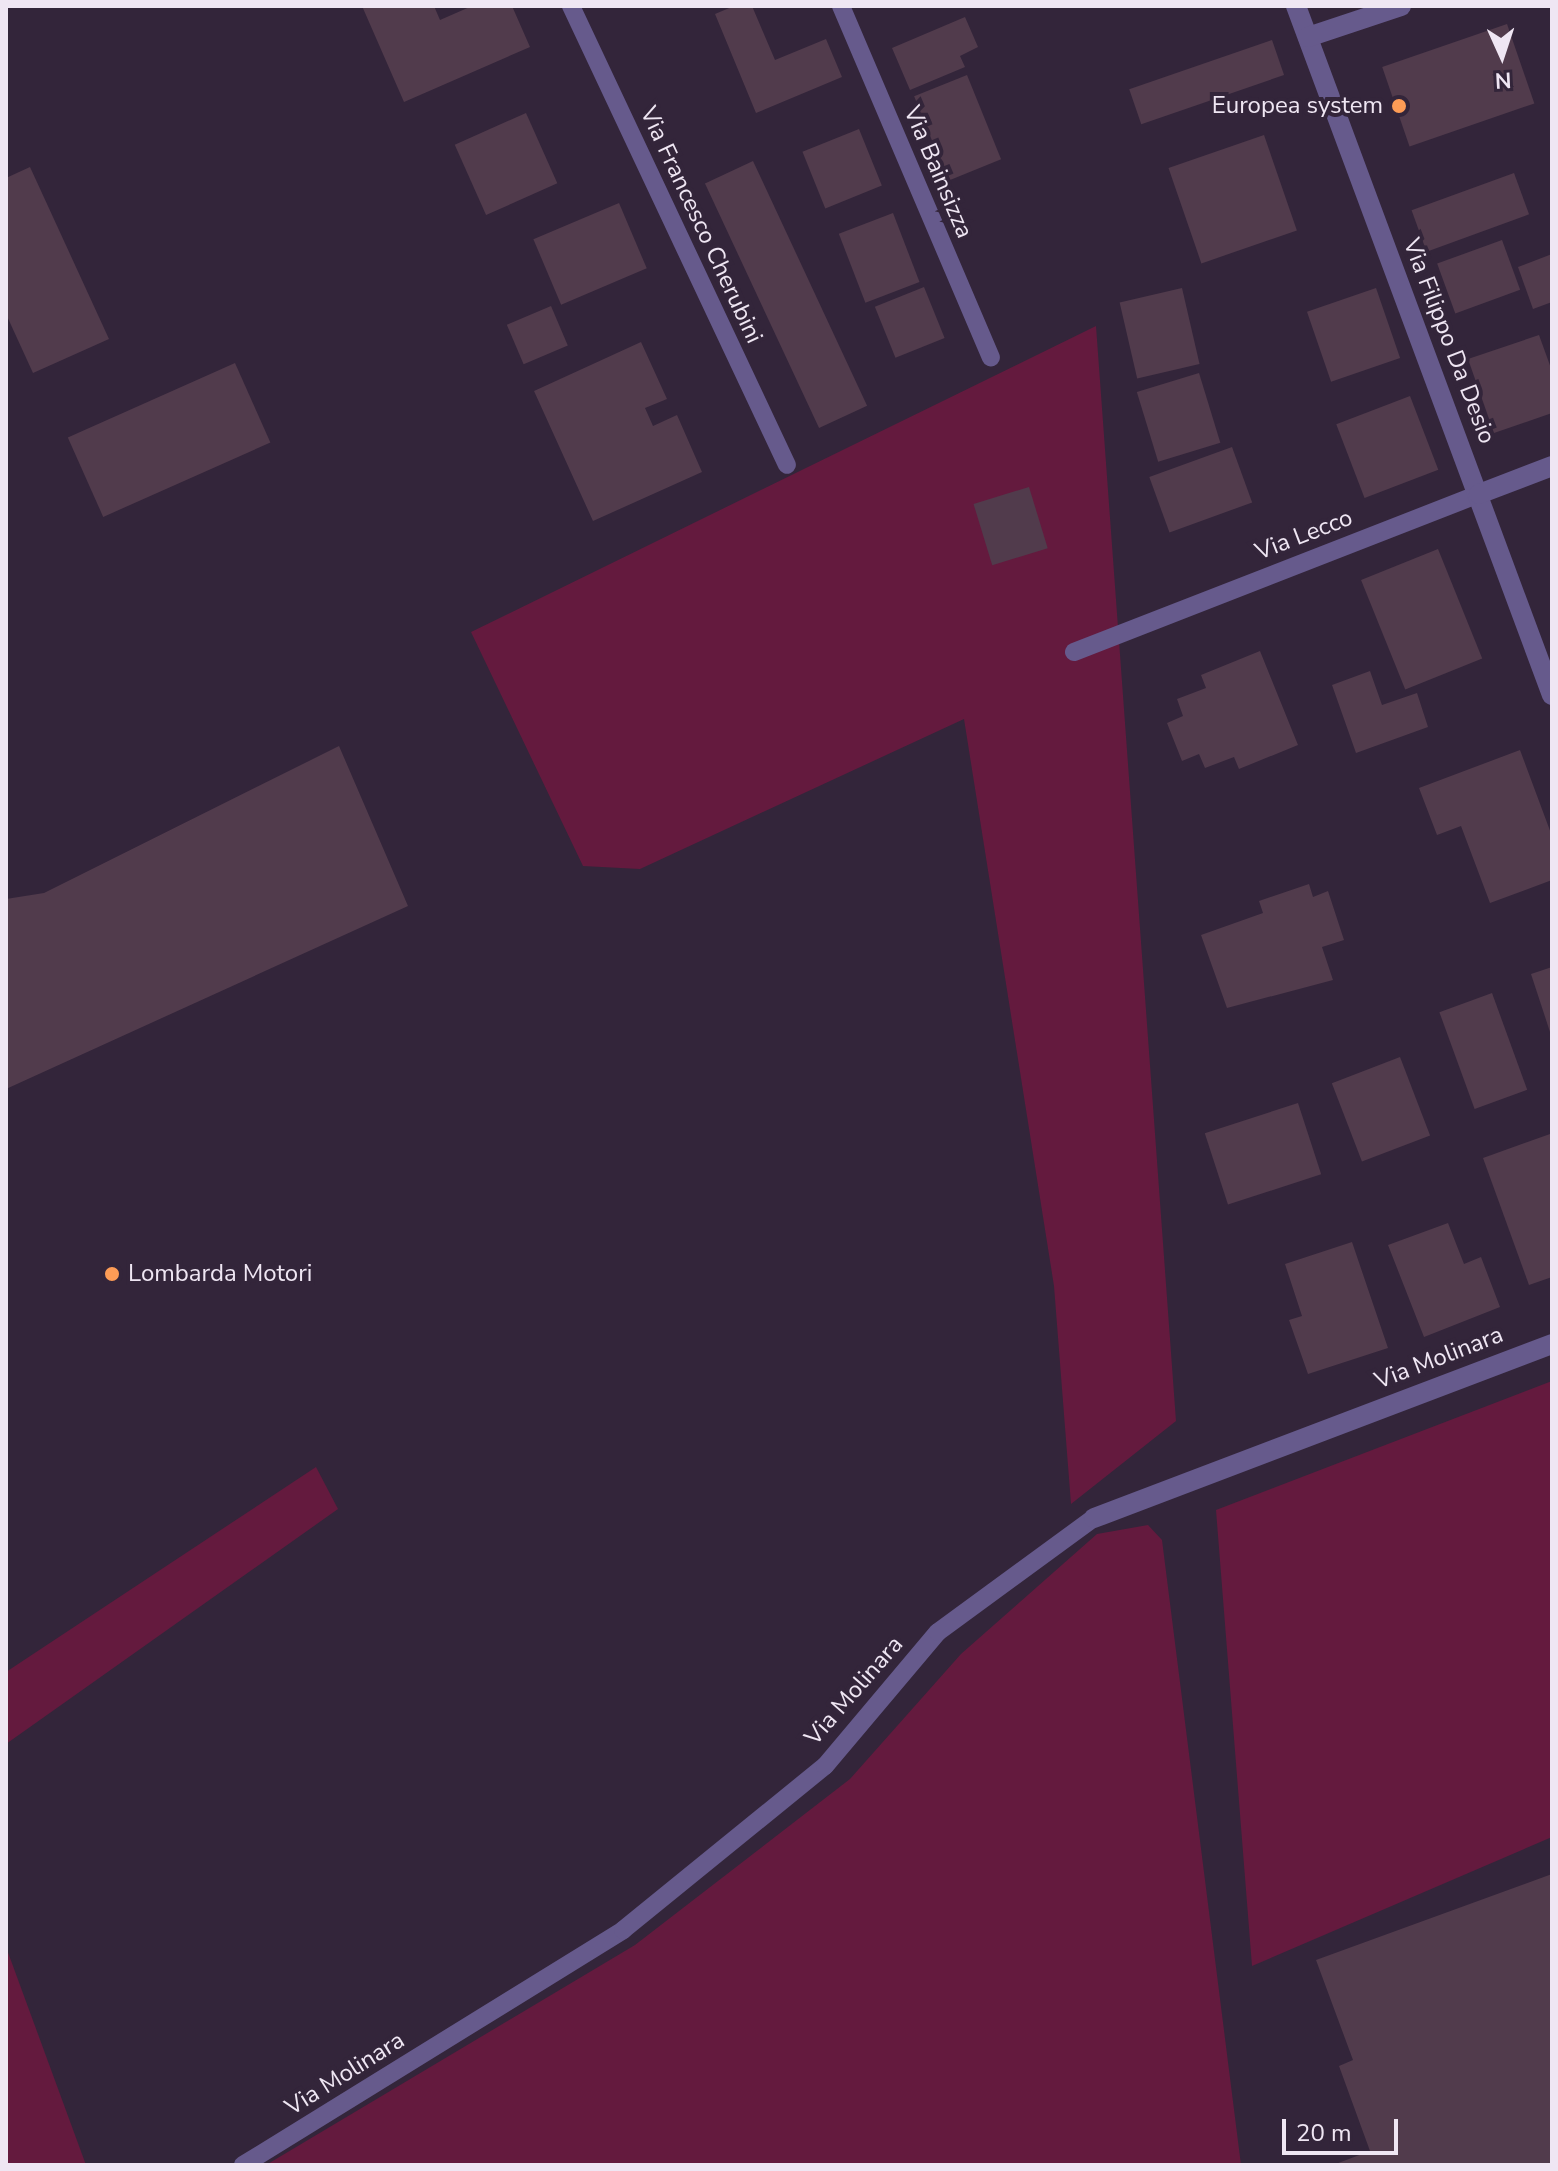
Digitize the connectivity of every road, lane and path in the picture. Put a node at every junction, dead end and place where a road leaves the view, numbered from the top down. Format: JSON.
{"nodes":[{"id":1,"x":571,"y":6,"type":"edge"},
{"id":2,"x":841,"y":6,"type":"edge"},
{"id":3,"x":1296,"y":6,"type":"edge"},
{"id":4,"x":1401,"y":6,"type":"edge"},
{"id":5,"x":1308,"y":37,"type":"junction"},
{"id":6,"x":991,"y":357,"type":"dead end"},
{"id":7,"x":787,"y":465,"type":"dead end"},
{"id":8,"x":1552,"y":466,"type":"edge"},
{"id":9,"x":1479,"y":494,"type":"junction"},
{"id":10,"x":1074,"y":652,"type":"dead end"},
{"id":11,"x":1552,"y":695,"type":"edge"},
{"id":12,"x":1552,"y":1344,"type":"edge"},
{"id":13,"x":1094,"y":1518,"type":"joint"},
{"id":14,"x":243,"y":2165,"type":"edge"}],
"edges":[{"from":1,"to":7,"type":"lane","name":"Via Francesco Cherubini"},
{"from":2,"to":6,"type":"lane","name":"Via Bainsizza"},
{"from":3,"to":5,"type":"street","name":"Via Filippo Da Desio"},
{"from":4,"to":5,"type":"street"},
{"from":5,"to":9,"type":"street","name":"Via Filippo Da Desio"},
{"from":8,"to":9,"type":"street","name":"Via Lecco"},
{"from":9,"to":10,"type":"lane","name":"Via Lecco"},
{"from":9,"to":11,"type":"street","name":"Via Filippo Da Desio"},
{"from":12,"to":13,"type":"street","name":"Via Molinara"},
{"from":13,"to":14,"type":"lane","name":"Via Molinara"}]}
